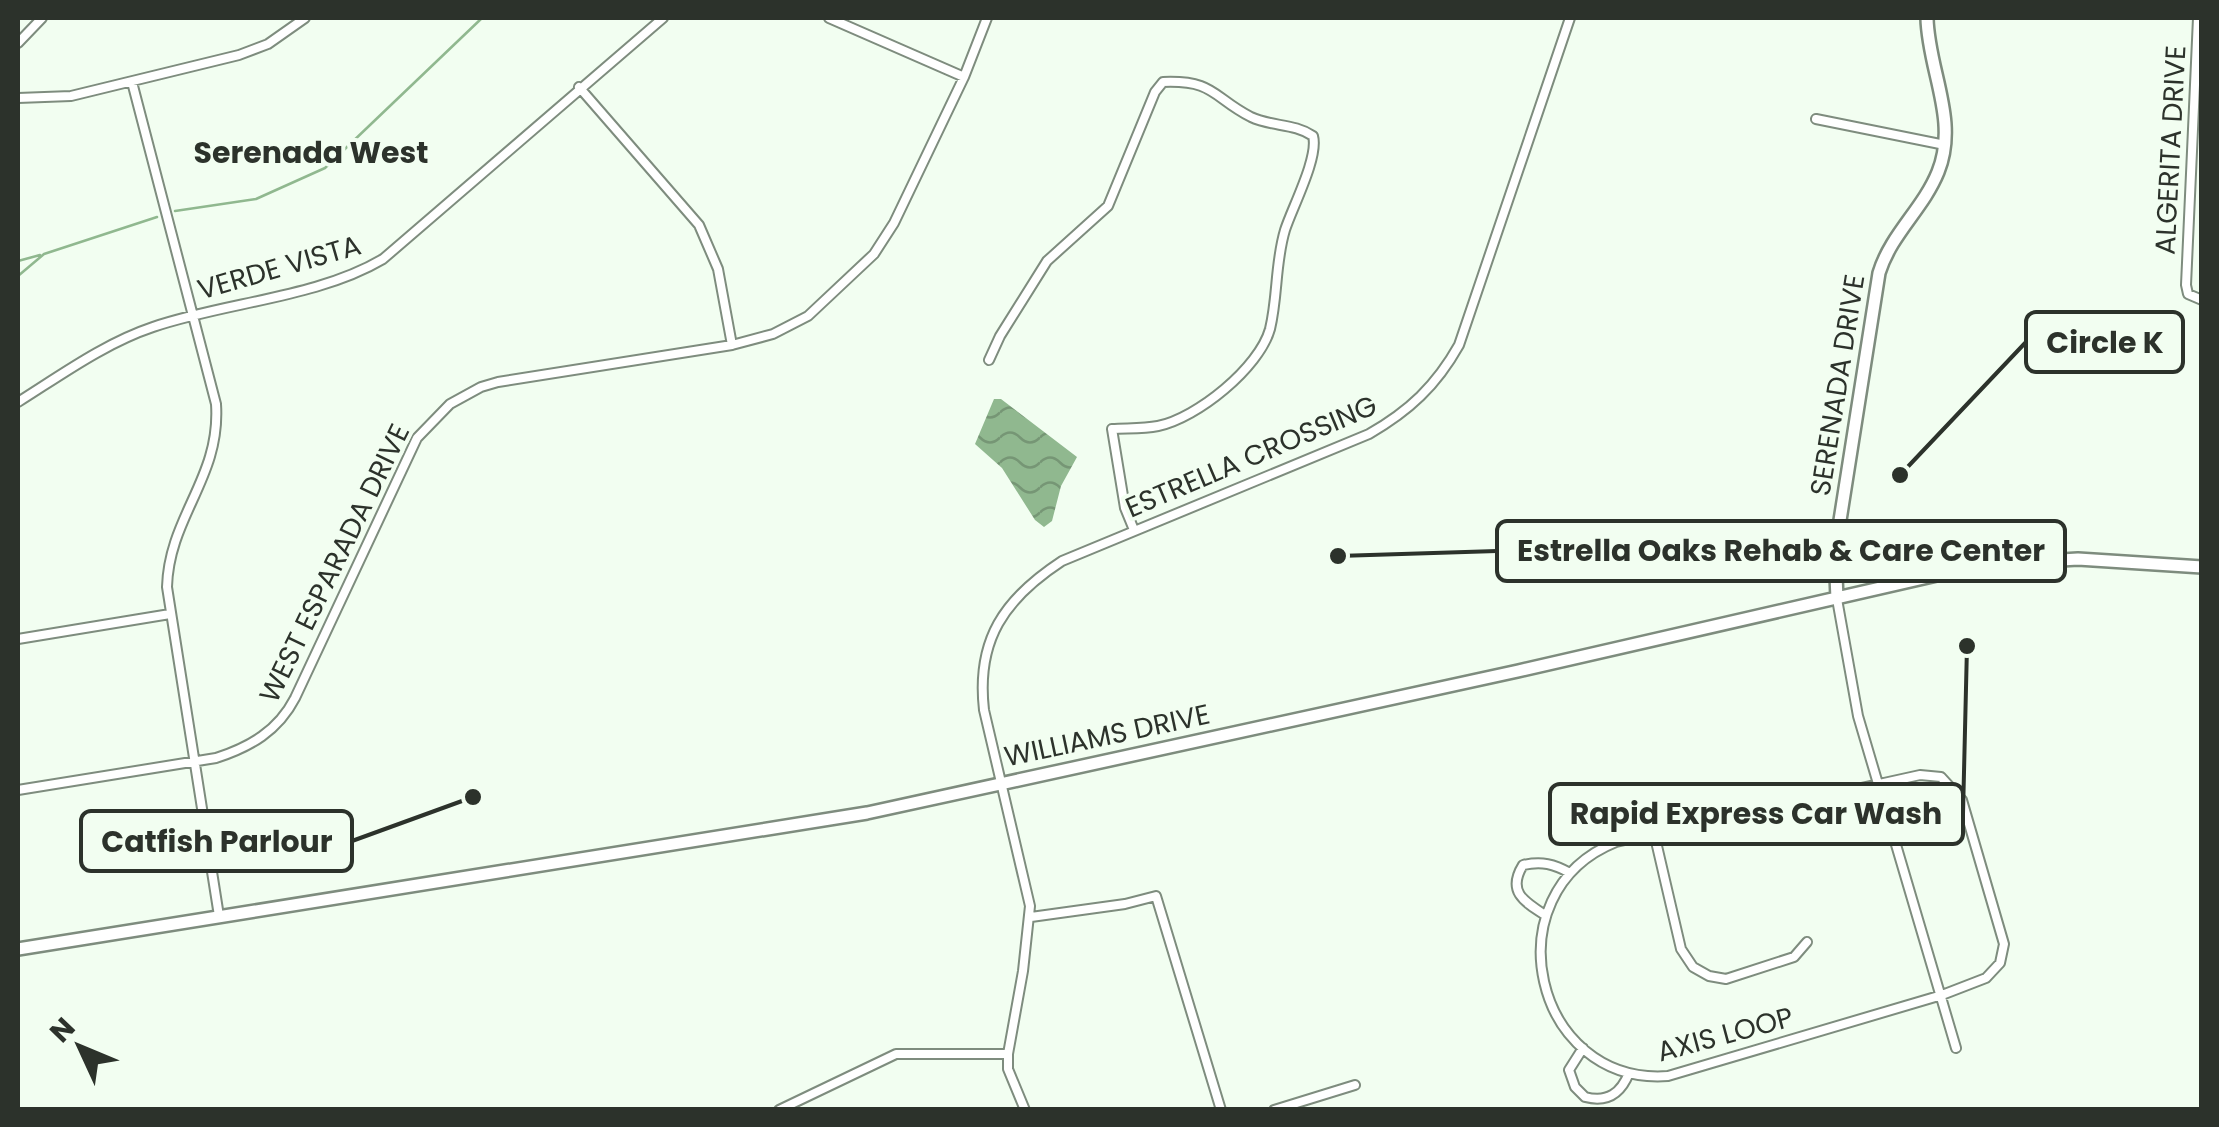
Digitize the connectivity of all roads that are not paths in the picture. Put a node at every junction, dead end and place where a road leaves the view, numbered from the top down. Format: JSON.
{"nodes":[{"id":1,"x":42,"y":18,"type":"edge"},
{"id":2,"x":305,"y":18,"type":"edge"},
{"id":3,"x":663,"y":18,"type":"edge"},
{"id":4,"x":829,"y":18,"type":"edge"},
{"id":5,"x":987,"y":18,"type":"edge"},
{"id":6,"x":1570,"y":18,"type":"edge"},
{"id":7,"x":1927,"y":18,"type":"edge"},
{"id":8,"x":2198,"y":18,"type":"edge"},
{"id":9,"x":18,"y":43,"type":"edge"},
{"id":10,"x":964,"y":78,"type":"junction"},
{"id":11,"x":132,"y":82,"type":"junction"},
{"id":12,"x":579,"y":87,"type":"junction"},
{"id":13,"x":18,"y":98,"type":"edge"},
{"id":14,"x":1816,"y":119,"type":"dead end"},
{"id":15,"x":1945,"y":144,"type":"junction"},
{"id":16,"x":2202,"y":300,"type":"edge"},
{"id":17,"x":192,"y":316,"type":"junction"},
{"id":18,"x":732,"y":345,"type":"junction"},
{"id":19,"x":989,"y":360,"type":"dead end"},
{"id":20,"x":18,"y":402,"type":"edge"},
{"id":21,"x":1134,"y":530,"type":"junction"},
{"id":22,"x":2202,"y":568,"type":"edge"},
{"id":23,"x":1837,"y":599,"type":"junction"},
{"id":24,"x":170,"y":614,"type":"junction"},
{"id":25,"x":18,"y":638,"type":"edge"},
{"id":26,"x":195,"y":763,"type":"junction"},
{"id":27,"x":1002,"y":784,"type":"junction"},
{"id":28,"x":1876,"y":784,"type":"junction"},
{"id":29,"x":18,"y":790,"type":"edge"},
{"id":30,"x":1654,"y":833,"type":"junction"},
{"id":31,"x":1570,"y":874,"type":"junction"},
{"id":32,"x":1545,"y":915,"type":"junction"},
{"id":33,"x":219,"y":916,"type":"junction"},
{"id":34,"x":1031,"y":916,"type":"junction"},
{"id":35,"x":1807,"y":942,"type":"dead end"},
{"id":36,"x":18,"y":949,"type":"edge"},
{"id":37,"x":1942,"y":995,"type":"junction"},
{"id":38,"x":1583,"y":1048,"type":"junction"},
{"id":39,"x":1956,"y":1048,"type":"dead end"},
{"id":40,"x":1008,"y":1054,"type":"junction"},
{"id":41,"x":1630,"y":1073,"type":"junction"},
{"id":42,"x":1355,"y":1085,"type":"dead end"},
{"id":43,"x":779,"y":1110,"type":"edge"},
{"id":44,"x":1024,"y":1110,"type":"edge"},
{"id":45,"x":1220,"y":1110,"type":"edge"},
{"id":46,"x":1274,"y":1110,"type":"edge"}],
"edges":[{"from":1,"to":9,"type":"street"},
{"from":2,"to":11,"type":"street"},
{"from":3,"to":12,"type":"street","name":"VERDE VISTA"},
{"from":4,"to":10,"type":"street"},
{"from":5,"to":10,"type":"street","name":"WEST ESPARADA DRIVE"},
{"from":6,"to":21,"type":"street","name":"ESTRELLA CROSSING"},
{"from":7,"to":15,"type":"main road","name":"SERENADA DRIVE"},
{"from":8,"to":16,"type":"street","name":"ALGERITA DRIVE"},
{"from":10,"to":18,"type":"street","name":"WEST ESPARADA DRIVE"},
{"from":11,"to":13,"type":"street"},
{"from":11,"to":17,"type":"street"},
{"from":12,"to":17,"type":"street","name":"VERDE VISTA"},
{"from":12,"to":18,"type":"street"},
{"from":14,"to":15,"type":"street"},
{"from":15,"to":23,"type":"main road","name":"SERENADA DRIVE"},
{"from":17,"to":20,"type":"street","name":"VERDE VISTA"},
{"from":17,"to":24,"type":"street"},
{"from":18,"to":26,"type":"street","name":"WEST ESPARADA DRIVE"},
{"from":19,"to":21,"type":"street"},
{"from":21,"to":27,"type":"street","name":"ESTRELLA CROSSING"},
{"from":22,"to":23,"type":"main road","name":"WILLIAMS DRIVE"},
{"from":23,"to":27,"type":"main road","name":"WILLIAMS DRIVE"},
{"from":23,"to":28,"type":"street"},
{"from":24,"to":25,"type":"street"},
{"from":24,"to":26,"type":"street"},
{"from":26,"to":29,"type":"street","name":"WEST ESPARADA DRIVE"},
{"from":26,"to":33,"type":"street"},
{"from":27,"to":33,"type":"main road","name":"WILLIAMS DRIVE"},
{"from":27,"to":34,"type":"street","name":"ESTRELLA CROSSING"},
{"from":28,"to":30,"type":"street","name":"AXIS LOOP"},
{"from":28,"to":37,"type":"street"},
{"from":28,"to":37,"type":"street","name":"AXIS LOOP"},
{"from":30,"to":31,"type":"street","name":"AXIS LOOP"},
{"from":30,"to":35,"type":"street"},
{"from":31,"to":32,"type":"street","name":"AXIS LOOP"},
{"from":31,"to":32,"type":"street"},
{"from":32,"to":38,"type":"street","name":"AXIS LOOP"},
{"from":33,"to":36,"type":"main road","name":"WILLIAMS DRIVE"},
{"from":34,"to":40,"type":"street"},
{"from":34,"to":45,"type":"street"},
{"from":37,"to":39,"type":"street"},
{"from":37,"to":41,"type":"street","name":"AXIS LOOP"},
{"from":38,"to":41,"type":"street","name":"AXIS LOOP"},
{"from":38,"to":41,"type":"street"},
{"from":40,"to":43,"type":"street"},
{"from":40,"to":44,"type":"street"},
{"from":42,"to":46,"type":"street"}]}
